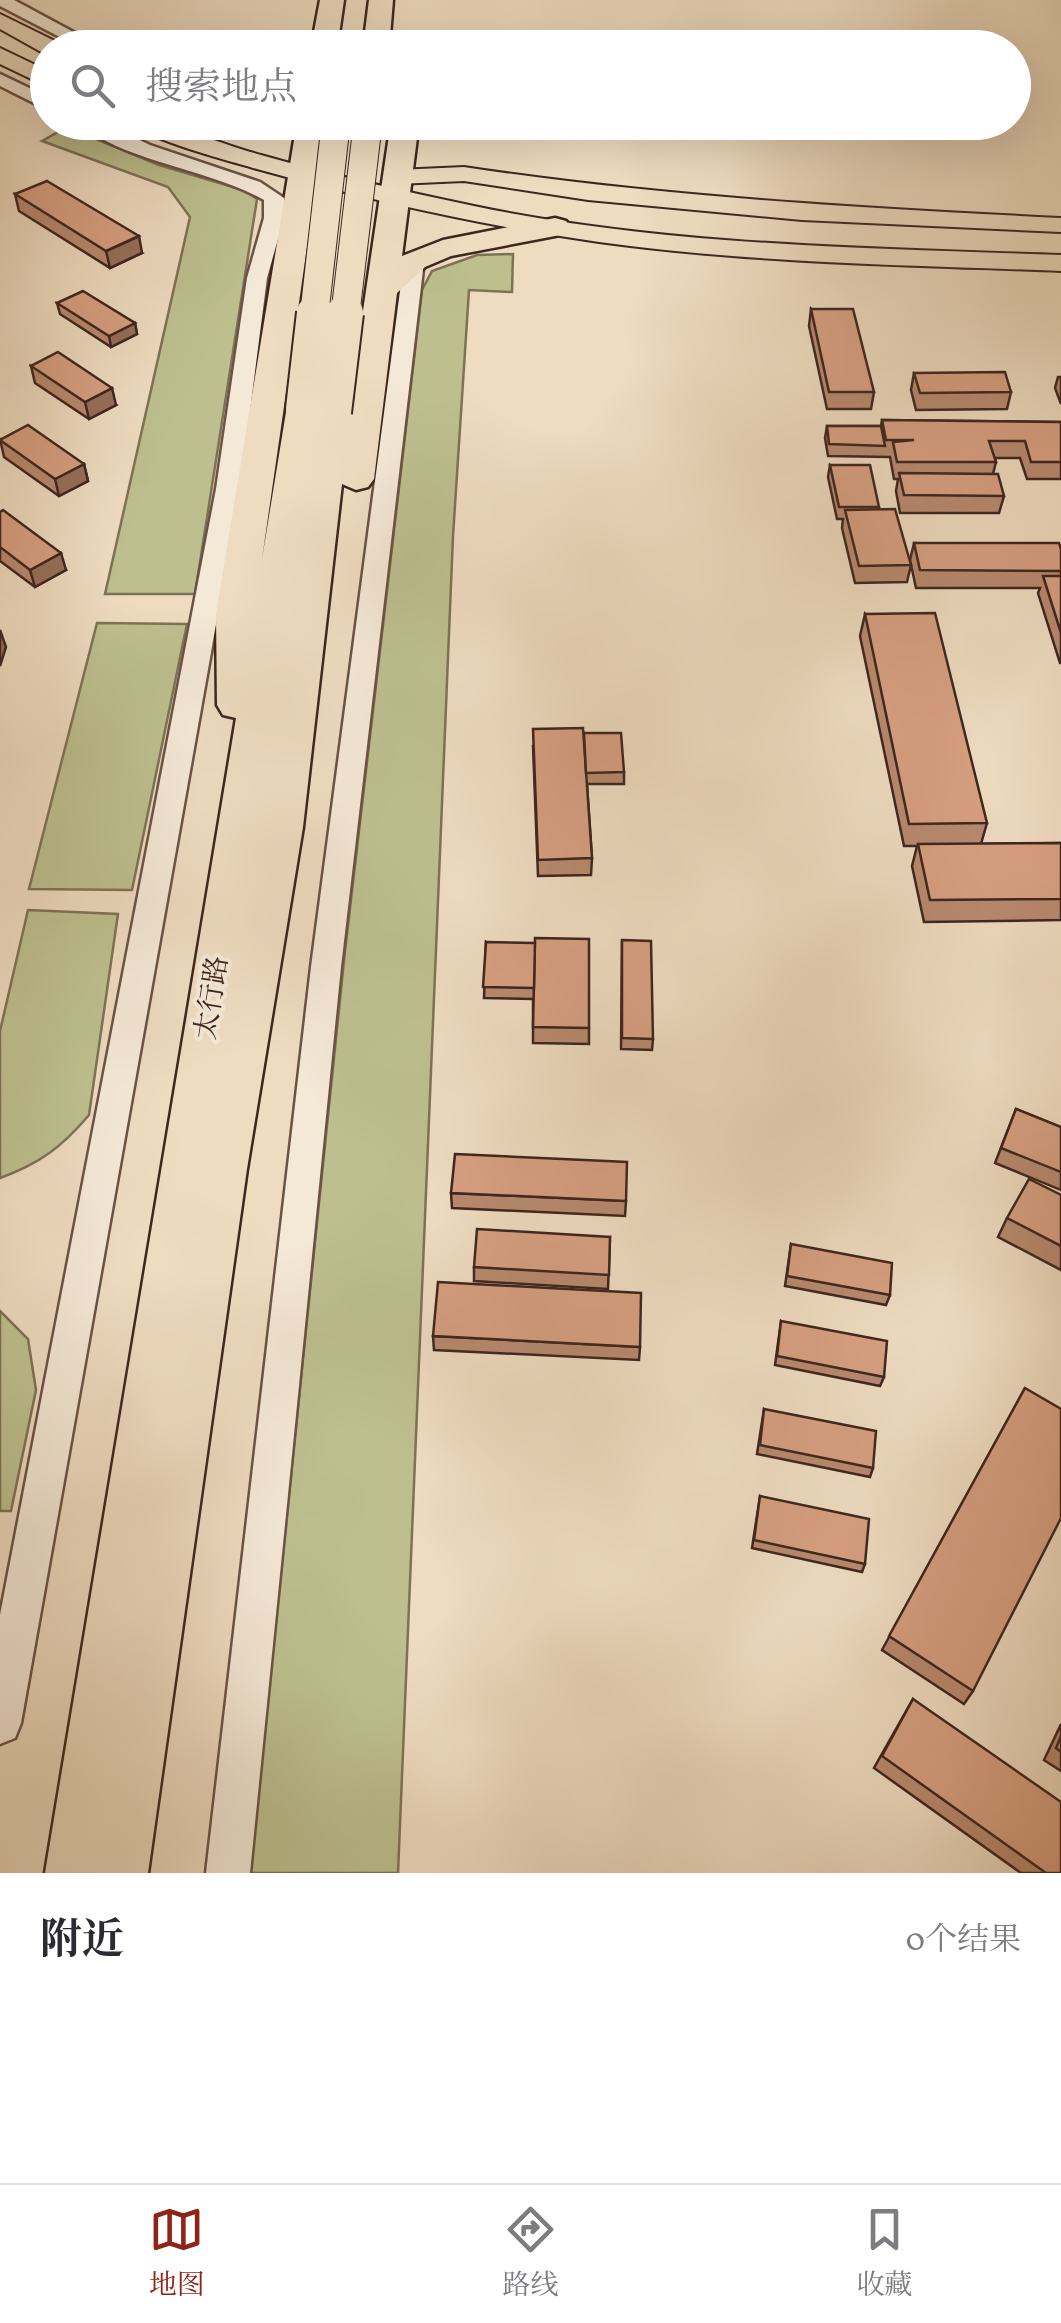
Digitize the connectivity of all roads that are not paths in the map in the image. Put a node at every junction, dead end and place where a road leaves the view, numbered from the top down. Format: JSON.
{"nodes":[{"id":1,"x":1,"y":0,"type":"edge"},
{"id":2,"x":362,"y":1,"type":"edge"},
{"id":3,"x":0,"y":20,"type":"edge"},
{"id":4,"x":60,"y":30,"type":"edge"},
{"id":5,"x":339,"y":30,"type":"edge"},
{"id":6,"x":354,"y":30,"type":"edge"},
{"id":7,"x":371,"y":30,"type":"edge"},
{"id":8,"x":30,"y":36,"type":"edge"},
{"id":9,"x":0,"y":55,"type":"edge"},
{"id":10,"x":30,"y":71,"type":"edge"},
{"id":11,"x":0,"y":79,"type":"edge"},
{"id":12,"x":30,"y":95,"type":"edge"},
{"id":13,"x":123,"y":140,"type":"edge"},
{"id":14,"x":251,"y":140,"type":"edge"},
{"id":15,"x":269,"y":140,"type":"dead end"},
{"id":16,"x":335,"y":140,"type":"edge"},
{"id":17,"x":365,"y":140,"type":"edge"},
{"id":18,"x":402,"y":140,"type":"edge"},
{"id":19,"x":306,"y":149,"type":"edge"},
{"id":20,"x":396,"y":186,"type":"junction"},
{"id":21,"x":1061,"y":225,"type":"edge"},
{"id":22,"x":554,"y":228,"type":"junction"},
{"id":23,"x":511,"y":234,"type":"junction"},
{"id":24,"x":1061,"y":241,"type":"edge"},
{"id":25,"x":414,"y":261,"type":"junction"},
{"id":26,"x":1061,"y":263,"type":"edge"},
{"id":27,"x":1061,"y":281,"type":"edge"},
{"id":28,"x":380,"y":292,"type":"junction"},
{"id":29,"x":318,"y":412,"type":"junction"},
{"id":30,"x":261,"y":825,"type":"junction"},
{"id":31,"x":0,"y":1723,"type":"edge"},
{"id":32,"x":78,"y":1873,"type":"edge"},
{"id":33,"x":115,"y":1873,"type":"edge"},
{"id":34,"x":228,"y":1873,"type":"edge"}],
"edges":[{"from":1,"to":4,"type":"lane"},
{"from":2,"to":5,"type":"highway"},
{"from":2,"to":6,"type":"highway"},
{"from":2,"to":7,"type":"highway"},
{"from":3,"to":8,"type":"main road"},
{"from":9,"to":10,"type":"main road"},
{"from":11,"to":12,"type":"lane"},
{"from":13,"to":31,"type":"lane"},
{"from":14,"to":19,"type":"main road"},
{"from":15,"to":19,"type":"main road"},
{"from":16,"to":29,"type":"highway","name":"太行路","bridge":true},
{"from":17,"to":29,"type":"highway","name":"太行路","bridge":true},
{"from":18,"to":20,"type":"highway"},
{"from":19,"to":20,"type":"main road"},
{"from":19,"to":30,"type":"highway"},
{"from":20,"to":21,"type":"main road"},
{"from":20,"to":22,"type":"main road"},
{"from":20,"to":23,"type":"main road"},
{"from":20,"to":24,"type":"main road"},
{"from":20,"to":28,"type":"highway"},
{"from":22,"to":23,"type":"highway"},
{"from":22,"to":26,"type":"main road"},
{"from":23,"to":25,"type":"highway"},
{"from":23,"to":27,"type":"main road"},
{"from":25,"to":28,"type":"highway"},
{"from":25,"to":34,"type":"lane"},
{"from":28,"to":30,"type":"highway"},
{"from":29,"to":30,"type":"highway","name":"太行路"},
{"from":30,"to":32,"type":"highway","name":"太行路"},
{"from":30,"to":33,"type":"highway","name":"太行路"}]}
